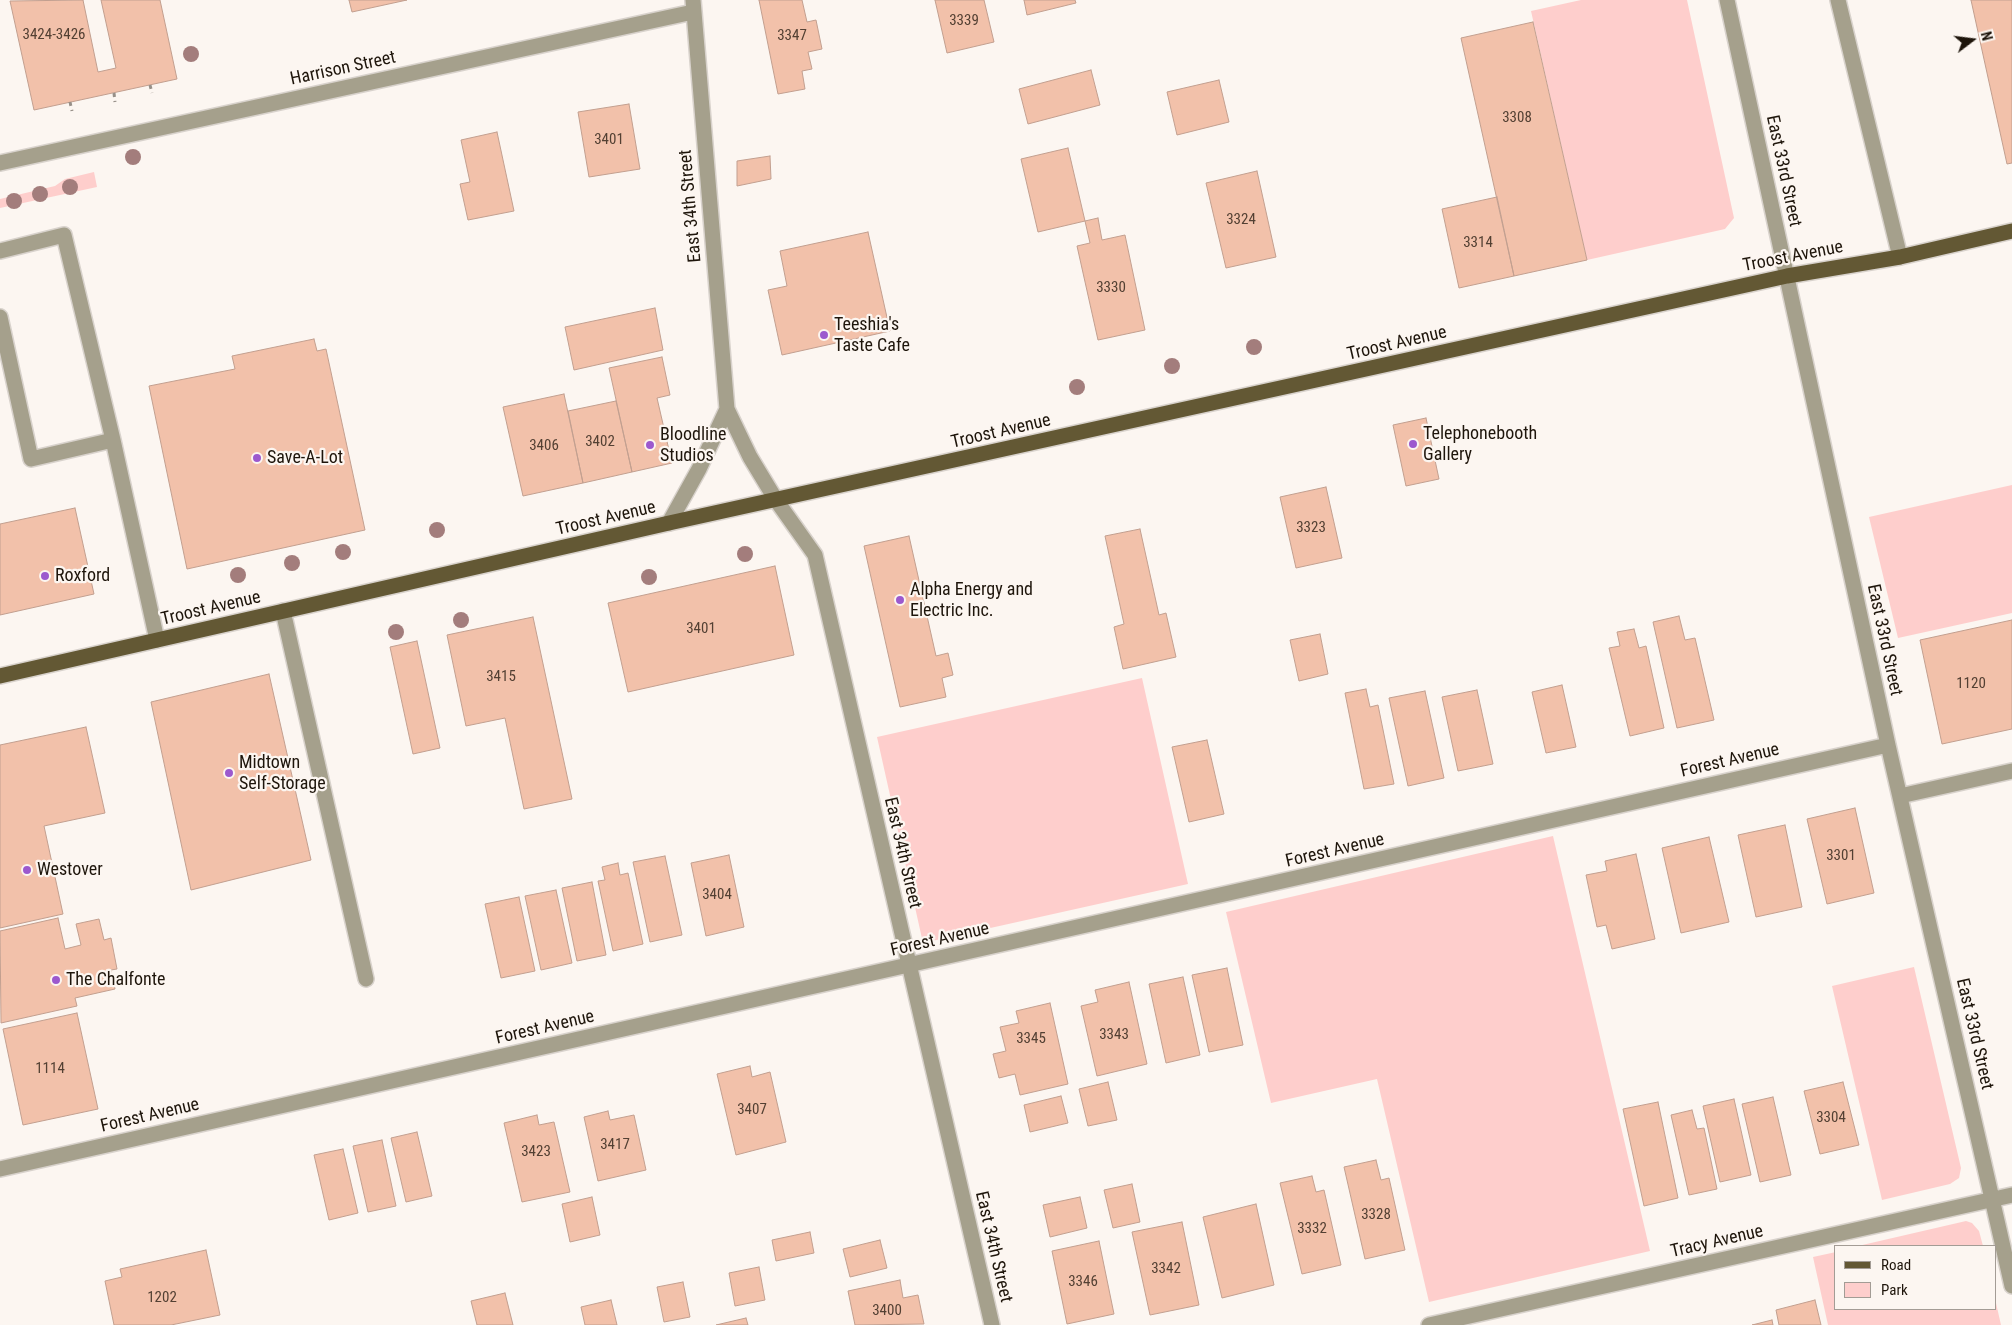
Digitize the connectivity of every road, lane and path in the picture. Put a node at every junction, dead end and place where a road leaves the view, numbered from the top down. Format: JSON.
{"nodes":[{"id":1,"x":1727,"y":0,"type":"edge"},
{"id":2,"x":1838,"y":0,"type":"edge"},
{"id":3,"x":693,"y":6,"type":"edge"},
{"id":4,"x":150,"y":85,"type":"dead end"},
{"id":5,"x":114,"y":93,"type":"dead end"},
{"id":6,"x":152,"y":94,"type":"dead end"},
{"id":7,"x":70,"y":102,"type":"dead end"},
{"id":8,"x":115,"y":102,"type":"dead end"},
{"id":9,"x":72,"y":111,"type":"dead end"},
{"id":10,"x":0,"y":163,"type":"edge"},
{"id":11,"x":2012,"y":231,"type":"edge"},
{"id":12,"x":0,"y":250,"type":"edge"},
{"id":13,"x":1900,"y":257,"type":"junction"},
{"id":14,"x":1787,"y":276,"type":"junction"},
{"id":15,"x":0,"y":317,"type":"edge"},
{"id":16,"x":727,"y":409,"type":"junction"},
{"id":17,"x":114,"y":440,"type":"junction"},
{"id":18,"x":776,"y":500,"type":"junction"},
{"id":19,"x":669,"y":523,"type":"junction"},
{"id":20,"x":283,"y":611,"type":"junction"},
{"id":21,"x":157,"y":640,"type":"junction"},
{"id":22,"x":0,"y":676,"type":"edge"},
{"id":23,"x":1888,"y":745,"type":"junction"},
{"id":24,"x":2012,"y":771,"type":"edge"},
{"id":25,"x":1900,"y":796,"type":"junction"},
{"id":26,"x":909,"y":966,"type":"junction"},
{"id":27,"x":366,"y":979,"type":"dead end"},
{"id":28,"x":0,"y":1169,"type":"edge"},
{"id":29,"x":2012,"y":1195,"type":"edge"},
{"id":30,"x":1993,"y":1200,"type":"junction"},
{"id":31,"x":2012,"y":1286,"type":"edge"},
{"id":32,"x":992,"y":1325,"type":"edge"},
{"id":33,"x":1430,"y":1325,"type":"edge"}],
"edges":[{"from":1,"to":14,"type":"street","name":"East 33rd Street"},
{"from":2,"to":13,"type":"street"},
{"from":3,"to":10,"type":"street","name":"Harrison Street"},
{"from":3,"to":16,"type":"street","name":"East 34th Street"},
{"from":4,"to":6,"type":"path"},
{"from":5,"to":8,"type":"path"},
{"from":7,"to":9,"type":"path"},
{"from":11,"to":13,"type":"main road","name":"Troost Avenue"},
{"from":12,"to":17,"type":"street"},
{"from":13,"to":14,"type":"main road","name":"Troost Avenue"},
{"from":14,"to":18,"type":"main road","name":"Troost Avenue"},
{"from":14,"to":23,"type":"street","name":"East 33rd Street"},
{"from":15,"to":17,"type":"street"},
{"from":16,"to":18,"type":"street","name":"East 34th Street"},
{"from":16,"to":19,"type":"street","name":"East 34th Street"},
{"from":17,"to":21,"type":"street"},
{"from":18,"to":19,"type":"main road","name":"Troost Avenue"},
{"from":18,"to":26,"type":"street","name":"East 34th Street"},
{"from":19,"to":20,"type":"main road","name":"Troost Avenue"},
{"from":20,"to":21,"type":"main road","name":"Troost Avenue"},
{"from":20,"to":27,"type":"street"},
{"from":21,"to":22,"type":"main road","name":"Troost Avenue"},
{"from":23,"to":25,"type":"street","name":"East 33rd Street"},
{"from":23,"to":26,"type":"street","name":"Forest Avenue"},
{"from":24,"to":25,"type":"street"},
{"from":25,"to":30,"type":"street","name":"East 33rd Street"},
{"from":26,"to":28,"type":"street","name":"Forest Avenue"},
{"from":26,"to":32,"type":"street","name":"East 34th Street"},
{"from":29,"to":30,"type":"street","name":"Tracy Avenue"},
{"from":30,"to":31,"type":"street","name":"East 33rd Street"},
{"from":30,"to":33,"type":"street","name":"Tracy Avenue"}]}
